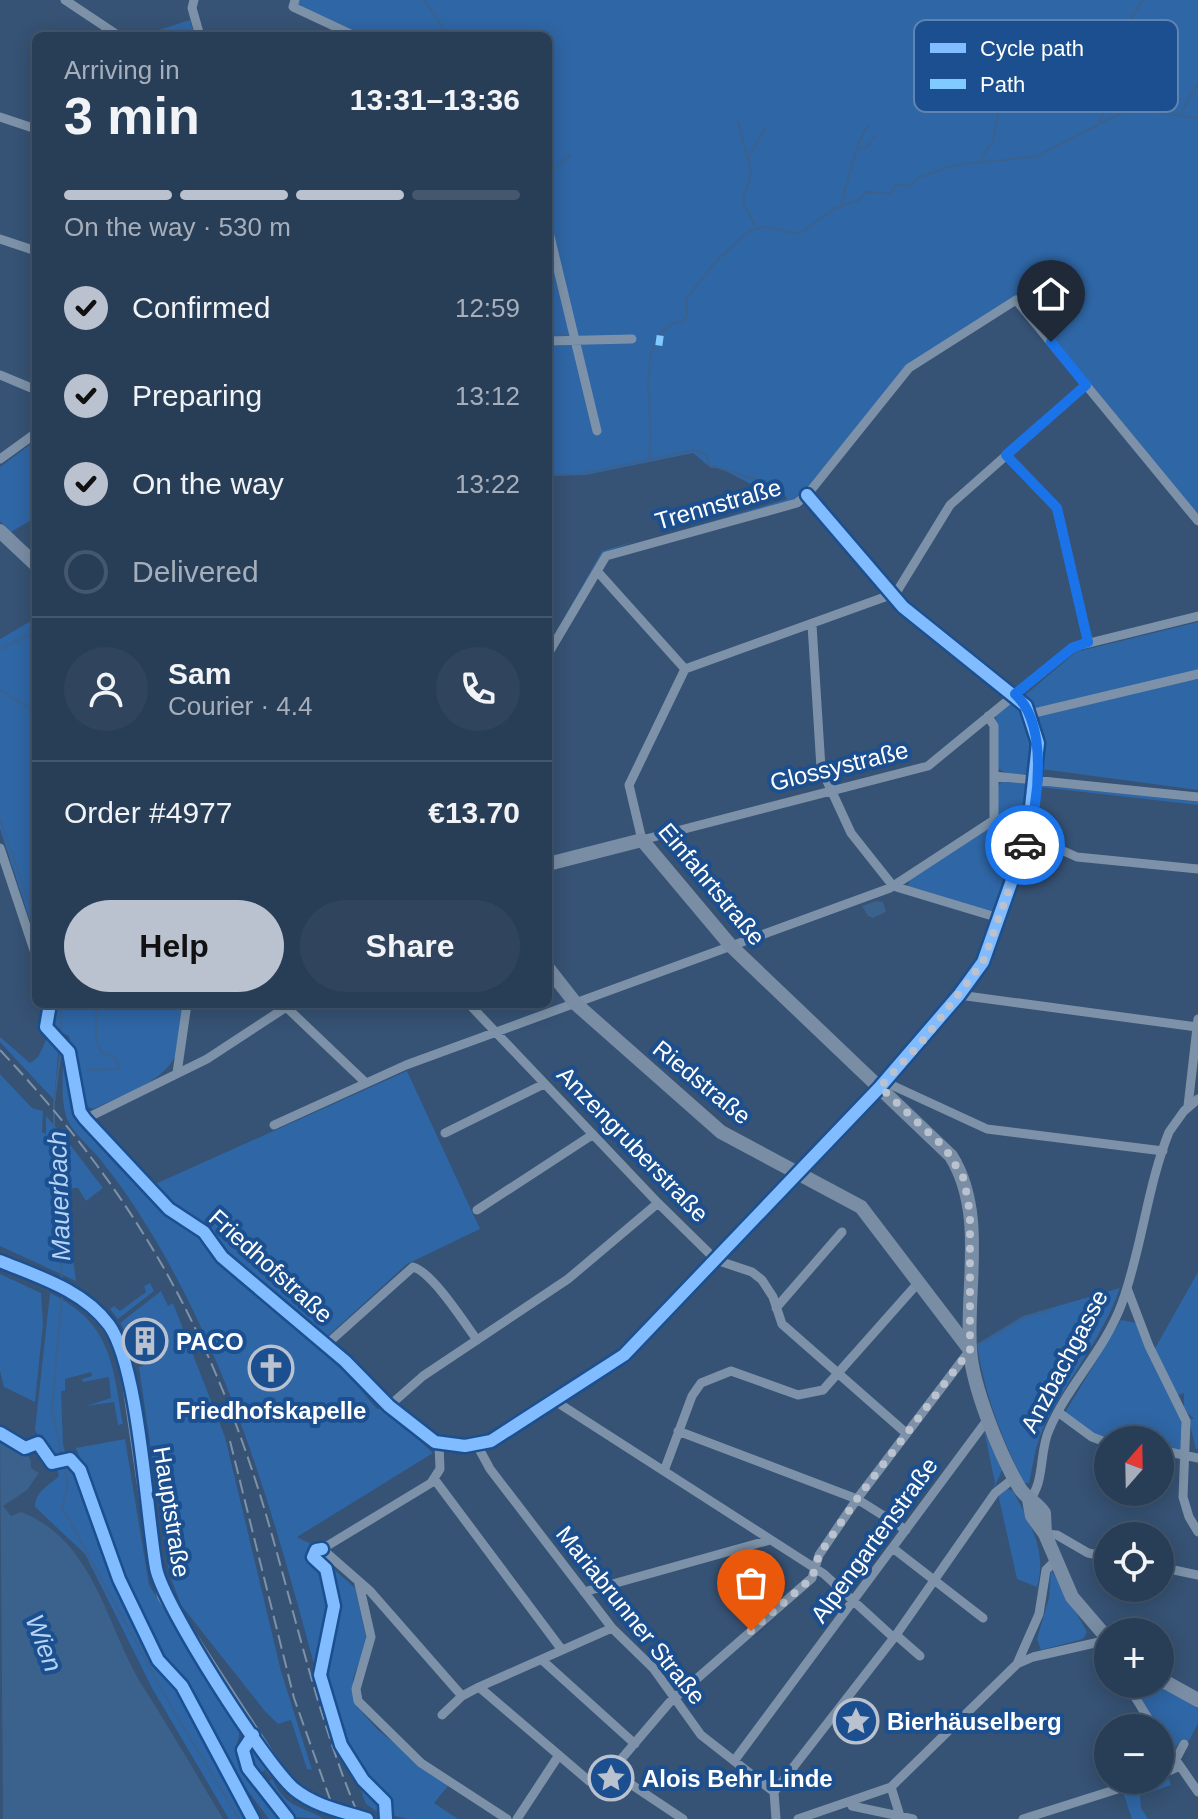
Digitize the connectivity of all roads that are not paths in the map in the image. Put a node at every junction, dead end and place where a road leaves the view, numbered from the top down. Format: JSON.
{"nodes":[{"id":1,"x":65,"y":0,"type":"edge"},
{"id":2,"x":194,"y":0,"type":"edge"},
{"id":3,"x":295,"y":0,"type":"edge"},
{"id":4,"x":113,"y":32,"type":"edge"},
{"id":5,"x":199,"y":32,"type":"edge"},
{"id":6,"x":346,"y":32,"type":"edge"},
{"id":7,"x":0,"y":117,"type":"edge"},
{"id":8,"x":32,"y":128,"type":"edge"},
{"id":9,"x":0,"y":239,"type":"edge"},
{"id":10,"x":552,"y":245,"type":"edge"},
{"id":11,"x":32,"y":250,"type":"edge"},
{"id":12,"x":632,"y":339,"type":"dead end"},
{"id":13,"x":575,"y":340,"type":"junction"},
{"id":14,"x":552,"y":341,"type":"edge"},
{"id":15,"x":0,"y":375,"type":"edge"},
{"id":16,"x":1086,"y":385,"type":"junction"},
{"id":17,"x":32,"y":388,"type":"edge"},
{"id":18,"x":597,"y":431,"type":"dead end"},
{"id":19,"x":32,"y":436,"type":"edge"},
{"id":20,"x":1006,"y":455,"type":"junction"},
{"id":21,"x":0,"y":459,"type":"edge"},
{"id":22,"x":807,"y":495,"type":"junction"},
{"id":23,"x":1198,"y":521,"type":"edge"},
{"id":24,"x":0,"y":531,"type":"edge"},
{"id":25,"x":32,"y":561,"type":"edge"},
{"id":26,"x":597,"y":571,"type":"junction"},
{"id":27,"x":893,"y":595,"type":"junction"},
{"id":28,"x":1198,"y":616,"type":"edge"},
{"id":29,"x":812,"y":625,"type":"junction"},
{"id":30,"x":1088,"y":642,"type":"junction"},
{"id":31,"x":552,"y":647,"type":"edge"},
{"id":32,"x":685,"y":669,"type":"junction"},
{"id":33,"x":1198,"y":674,"type":"edge"},
{"id":34,"x":1015,"y":694,"type":"junction"},
{"id":35,"x":1030,"y":714,"type":"junction"},
{"id":36,"x":988,"y":716,"type":"junction"},
{"id":37,"x":994,"y":776,"type":"junction"},
{"id":38,"x":1035,"y":780,"type":"junction"},
{"id":39,"x":831,"y":790,"type":"junction"},
{"id":40,"x":1198,"y":797,"type":"edge"},
{"id":41,"x":994,"y":820,"type":"junction"},
{"id":42,"x":1028,"y":835,"type":"junction"},
{"id":43,"x":642,"y":840,"type":"junction"},
{"id":44,"x":0,"y":848,"type":"edge"},
{"id":45,"x":552,"y":863,"type":"edge"},
{"id":46,"x":1198,"y":869,"type":"edge"},
{"id":47,"x":893,"y":886,"type":"junction"},
{"id":48,"x":999,"y":918,"type":"junction"},
{"id":49,"x":32,"y":944,"type":"edge"},
{"id":50,"x":731,"y":946,"type":"junction"},
{"id":51,"x":552,"y":973,"type":"edge"},
{"id":52,"x":959,"y":995,"type":"junction"},
{"id":53,"x":576,"y":1004,"type":"junction"},
{"id":54,"x":49,"y":1008,"type":"edge"},
{"id":55,"x":186,"y":1008,"type":"edge"},
{"id":56,"x":283,"y":1008,"type":"edge"},
{"id":57,"x":290,"y":1008,"type":"edge"},
{"id":58,"x":473,"y":1008,"type":"edge"},
{"id":59,"x":1198,"y":1019,"type":"edge"},
{"id":60,"x":1197,"y":1027,"type":"edge"},
{"id":61,"x":496,"y":1033,"type":"junction"},
{"id":62,"x":177,"y":1073,"type":"junction"},
{"id":63,"x":366,"y":1083,"type":"junction"},
{"id":64,"x":544,"y":1084,"type":"junction"},
{"id":65,"x":882,"y":1084,"type":"junction"},
{"id":66,"x":1195,"y":1102,"type":"edge"},
{"id":67,"x":82,"y":1116,"type":"junction"},
{"id":68,"x":274,"y":1125,"type":"dead end"},
{"id":69,"x":445,"y":1133,"type":"dead end"},
{"id":70,"x":592,"y":1135,"type":"junction"},
{"id":71,"x":1163,"y":1151,"type":"junction"},
{"id":72,"x":799,"y":1173,"type":"junction"},
{"id":73,"x":658,"y":1203,"type":"junction"},
{"id":74,"x":477,"y":1210,"type":"dead end"},
{"id":75,"x":842,"y":1232,"type":"dead end"},
{"id":76,"x":716,"y":1260,"type":"junction"},
{"id":77,"x":0,"y":1261,"type":"edge"},
{"id":78,"x":918,"y":1283,"type":"junction"},
{"id":79,"x":1127,"y":1288,"type":"junction"},
{"id":80,"x":776,"y":1308,"type":"junction"},
{"id":81,"x":477,"y":1340,"type":"junction"},
{"id":82,"x":326,"y":1345,"type":"junction"},
{"id":83,"x":970,"y":1350,"type":"junction"},
{"id":84,"x":839,"y":1373,"type":"junction"},
{"id":85,"x":555,"y":1401,"type":"junction"},
{"id":86,"x":389,"y":1406,"type":"junction"},
{"id":87,"x":1058,"y":1412,"type":"junction"},
{"id":88,"x":988,"y":1419,"type":"junction"},
{"id":89,"x":678,"y":1431,"type":"junction"},
{"id":90,"x":906,"y":1433,"type":"junction"},
{"id":91,"x":1094,"y":1438,"type":"edge"},
{"id":92,"x":477,"y":1445,"type":"junction"},
{"id":93,"x":440,"y":1451,"type":"junction"},
{"id":94,"x":1174,"y":1453,"type":"edge"},
{"id":95,"x":1187,"y":1455,"type":"junction"},
{"id":96,"x":1198,"y":1458,"type":"edge"},
{"id":97,"x":664,"y":1471,"type":"junction"},
{"id":98,"x":1014,"y":1478,"type":"junction"},
{"id":99,"x":435,"y":1480,"type":"junction"},
{"id":100,"x":857,"y":1499,"type":"junction"},
{"id":101,"x":1029,"y":1500,"type":"junction"},
{"id":102,"x":906,"y":1530,"type":"junction"},
{"id":103,"x":1198,"y":1532,"type":"edge"},
{"id":104,"x":1045,"y":1534,"type":"junction"},
{"id":105,"x":770,"y":1540,"type":"junction"},
{"id":106,"x":894,"y":1549,"type":"junction"},
{"id":107,"x":1094,"y":1554,"type":"edge"},
{"id":108,"x":1055,"y":1561,"type":"junction"},
{"id":109,"x":816,"y":1569,"type":"junction"},
{"id":110,"x":1174,"y":1570,"type":"edge"},
{"id":111,"x":1198,"y":1575,"type":"edge"},
{"id":112,"x":932,"y":1582,"type":"junction"},
{"id":113,"x":359,"y":1583,"type":"junction"},
{"id":114,"x":584,"y":1592,"type":"junction"},
{"id":115,"x":855,"y":1603,"type":"junction"},
{"id":116,"x":983,"y":1618,"type":"dead end"},
{"id":117,"x":1094,"y":1626,"type":"edge"},
{"id":118,"x":612,"y":1628,"type":"junction"},
{"id":119,"x":895,"y":1636,"type":"junction"},
{"id":120,"x":1094,"y":1643,"type":"edge"},
{"id":121,"x":562,"y":1650,"type":"junction"},
{"id":122,"x":920,"y":1656,"type":"dead end"},
{"id":123,"x":542,"y":1660,"type":"junction"},
{"id":124,"x":1017,"y":1664,"type":"junction"},
{"id":125,"x":479,"y":1687,"type":"junction"},
{"id":126,"x":1174,"y":1687,"type":"edge"},
{"id":127,"x":462,"y":1696,"type":"junction"},
{"id":128,"x":674,"y":1700,"type":"junction"},
{"id":129,"x":1198,"y":1700,"type":"edge"},
{"id":130,"x":442,"y":1715,"type":"dead end"},
{"id":131,"x":253,"y":1735,"type":"junction"},
{"id":132,"x":635,"y":1744,"type":"junction"},
{"id":133,"x":1184,"y":1744,"type":"dead end"},
{"id":134,"x":559,"y":1755,"type":"junction"},
{"id":135,"x":1174,"y":1759,"type":"edge"},
{"id":136,"x":734,"y":1761,"type":"junction"},
{"id":137,"x":1177,"y":1764,"type":"junction"},
{"id":138,"x":1174,"y":1766,"type":"edge"},
{"id":139,"x":611,"y":1771,"type":"junction"},
{"id":140,"x":626,"y":1781,"type":"junction"},
{"id":141,"x":600,"y":1784,"type":"junction"},
{"id":142,"x":891,"y":1787,"type":"junction"},
{"id":143,"x":774,"y":1792,"type":"junction"},
{"id":144,"x":1198,"y":1792,"type":"edge"},
{"id":145,"x":1102,"y":1794,"type":"edge"},
{"id":146,"x":844,"y":1806,"type":"junction"},
{"id":147,"x":900,"y":1816,"type":"junction"},
{"id":148,"x":288,"y":1819,"type":"edge"},
{"id":149,"x":367,"y":1819,"type":"edge"},
{"id":150,"x":507,"y":1819,"type":"edge"},
{"id":151,"x":517,"y":1819,"type":"edge"},
{"id":152,"x":683,"y":1819,"type":"edge"},
{"id":153,"x":776,"y":1819,"type":"edge"},
{"id":154,"x":798,"y":1819,"type":"edge"},
{"id":155,"x":913,"y":1819,"type":"edge"},
{"id":156,"x":1023,"y":1819,"type":"edge"}],
"edges":[{"from":1,"to":4,"type":"street"},
{"from":2,"to":5,"type":"street"},
{"from":3,"to":6,"type":"street"},
{"from":7,"to":8,"type":"street"},
{"from":9,"to":11,"type":"street"},
{"from":10,"to":13,"type":"street"},
{"from":12,"to":13,"type":"street"},
{"from":13,"to":14,"type":"street"},
{"from":13,"to":18,"type":"street"},
{"from":15,"to":17,"type":"street"},
{"from":16,"to":20,"type":"street"},
{"from":16,"to":22,"type":"street","name":"Trennstraße"},
{"from":16,"to":23,"type":"street"},
{"from":19,"to":21,"type":"street"},
{"from":20,"to":27,"type":"street"},
{"from":20,"to":30,"type":"street"},
{"from":22,"to":26,"type":"street","name":"Trennstraße"},
{"from":22,"to":27,"type":"street"},
{"from":24,"to":25,"type":"street"},
{"from":26,"to":31,"type":"street","name":"Trennstraße"},
{"from":26,"to":32,"type":"street"},
{"from":27,"to":29,"type":"street"},
{"from":27,"to":34,"type":"street"},
{"from":28,"to":30,"type":"street","name":"Glossystraße"},
{"from":29,"to":32,"type":"street"},
{"from":29,"to":39,"type":"street"},
{"from":30,"to":34,"type":"street","name":"Glossystraße"},
{"from":32,"to":43,"type":"street","name":"Einfahrtstraße"},
{"from":33,"to":35,"type":"street"},
{"from":34,"to":35,"type":"street"},
{"from":34,"to":36,"type":"street","name":"Glossystraße"},
{"from":35,"to":38,"type":"street"},
{"from":36,"to":37,"type":"street"},
{"from":36,"to":39,"type":"street","name":"Glossystraße"},
{"from":37,"to":38,"type":"street"},
{"from":37,"to":41,"type":"street"},
{"from":38,"to":40,"type":"street"},
{"from":38,"to":42,"type":"street"},
{"from":39,"to":43,"type":"street","name":"Glossystraße"},
{"from":39,"to":47,"type":"street"},
{"from":41,"to":42,"type":"street"},
{"from":41,"to":47,"type":"street"},
{"from":42,"to":46,"type":"street"},
{"from":42,"to":48,"type":"street"},
{"from":43,"to":45,"type":"street","name":"Glossystraße"},
{"from":43,"to":50,"type":"street","name":"Einfahrtstraße"},
{"from":44,"to":49,"type":"street"},
{"from":47,"to":48,"type":"street"},
{"from":47,"to":50,"type":"street"},
{"from":48,"to":52,"type":"street"},
{"from":50,"to":53,"type":"street"},
{"from":50,"to":65,"type":"street","name":"Einfahrtstraße"},
{"from":51,"to":53,"type":"street","name":"Riedstraße"},
{"from":52,"to":60,"type":"street"},
{"from":52,"to":65,"type":"street"},
{"from":53,"to":61,"type":"street"},
{"from":53,"to":72,"type":"street","name":"Riedstraße"},
{"from":54,"to":67,"type":"street"},
{"from":55,"to":62,"type":"street"},
{"from":56,"to":62,"type":"street"},
{"from":57,"to":63,"type":"street"},
{"from":58,"to":61,"type":"street","name":"Anzengruberstraße"},
{"from":59,"to":60,"type":"street"},
{"from":60,"to":66,"type":"street"},
{"from":61,"to":63,"type":"street"},
{"from":61,"to":64,"type":"street","name":"Anzengruberstraße"},
{"from":62,"to":67,"type":"street"},
{"from":63,"to":68,"type":"street"},
{"from":64,"to":69,"type":"street"},
{"from":64,"to":70,"type":"street","name":"Anzengruberstraße"},
{"from":65,"to":71,"type":"street"},
{"from":65,"to":72,"type":"street"},
{"from":65,"to":83,"type":"street","name":"Einfahrtstraße"},
{"from":66,"to":71,"type":"street","name":"Anzbachgasse"},
{"from":67,"to":82,"type":"street","name":"Friedhofstraße"},
{"from":70,"to":73,"type":"street","name":"Anzengruberstraße"},
{"from":70,"to":74,"type":"street"},
{"from":71,"to":79,"type":"street","name":"Anzbachgasse"},
{"from":72,"to":76,"type":"street"},
{"from":72,"to":78,"type":"street","name":"Riedstraße"},
{"from":73,"to":76,"type":"street","name":"Anzengruberstraße"},
{"from":73,"to":81,"type":"street"},
{"from":75,"to":80,"type":"street"},
{"from":76,"to":80,"type":"street","name":"Anzengruberstraße"},
{"from":76,"to":85,"type":"street"},
{"from":77,"to":131,"type":"street","name":"Hauptstraße"},
{"from":78,"to":83,"type":"street","name":"Riedstraße"},
{"from":78,"to":84,"type":"street"},
{"from":79,"to":87,"type":"street","name":"Anzbachgasse"},
{"from":79,"to":95,"type":"street"},
{"from":80,"to":84,"type":"street","name":"Anzengruberstraße"},
{"from":81,"to":82,"type":"street"},
{"from":81,"to":86,"type":"street"},
{"from":82,"to":86,"type":"street","name":"Friedhofstraße"},
{"from":83,"to":88,"type":"street","name":"Einfahrtstraße"},
{"from":83,"to":90,"type":"street"},
{"from":84,"to":89,"type":"street"},
{"from":84,"to":90,"type":"street","name":"Anzengruberstraße"},
{"from":85,"to":92,"type":"street"},
{"from":85,"to":97,"type":"street"},
{"from":86,"to":93,"type":"street","name":"Friedhofstraße"},
{"from":87,"to":91,"type":"street"},
{"from":87,"to":101,"type":"street","name":"Anzbachgasse"},
{"from":88,"to":98,"type":"street","name":"Einfahrtstraße"},
{"from":88,"to":102,"type":"street","name":"Alpengartenstraße"},
{"from":89,"to":97,"type":"street"},
{"from":89,"to":100,"type":"street"},
{"from":90,"to":100,"type":"street"},
{"from":92,"to":93,"type":"street"},
{"from":92,"to":114,"type":"street","name":"Mariabrunner Straße"},
{"from":93,"to":99,"type":"street"},
{"from":94,"to":95,"type":"street"},
{"from":95,"to":96,"type":"street"},
{"from":95,"to":103,"type":"street"},
{"from":97,"to":105,"type":"street"},
{"from":98,"to":101,"type":"street","name":"Einfahrtstraße"},
{"from":98,"to":112,"type":"street"},
{"from":99,"to":113,"type":"street"},
{"from":99,"to":121,"type":"street"},
{"from":100,"to":102,"type":"street"},
{"from":100,"to":109,"type":"street"},
{"from":101,"to":104,"type":"street"},
{"from":102,"to":106,"type":"street","name":"Alpengartenstraße"},
{"from":104,"to":107,"type":"street"},
{"from":104,"to":108,"type":"street"},
{"from":105,"to":109,"type":"street"},
{"from":105,"to":114,"type":"street"},
{"from":106,"to":112,"type":"street"},
{"from":106,"to":115,"type":"street","name":"Alpengartenstraße"},
{"from":108,"to":117,"type":"street"},
{"from":108,"to":124,"type":"street"},
{"from":109,"to":115,"type":"street"},
{"from":109,"to":128,"type":"street"},
{"from":110,"to":111,"type":"street"},
{"from":112,"to":116,"type":"street"},
{"from":112,"to":119,"type":"street"},
{"from":113,"to":127,"type":"street"},
{"from":113,"to":150,"type":"street"},
{"from":114,"to":118,"type":"street","name":"Mariabrunner Straße"},
{"from":115,"to":119,"type":"street"},
{"from":115,"to":136,"type":"street","name":"Alpengartenstraße"},
{"from":118,"to":121,"type":"street"},
{"from":118,"to":128,"type":"street","name":"Mariabrunner Straße"},
{"from":119,"to":122,"type":"street"},
{"from":119,"to":143,"type":"street"},
{"from":120,"to":124,"type":"street"},
{"from":121,"to":123,"type":"street"},
{"from":123,"to":125,"type":"street"},
{"from":123,"to":132,"type":"street"},
{"from":124,"to":142,"type":"street"},
{"from":125,"to":127,"type":"street"},
{"from":125,"to":134,"type":"street"},
{"from":126,"to":129,"type":"street"},
{"from":127,"to":130,"type":"street"},
{"from":128,"to":132,"type":"street"},
{"from":128,"to":136,"type":"street","name":"Mariabrunner Straße"},
{"from":131,"to":148,"type":"street"},
{"from":131,"to":149,"type":"street","name":"Hauptstraße","bridge":true},
{"from":132,"to":139,"type":"street"},
{"from":133,"to":137,"type":"street"},
{"from":134,"to":141,"type":"street"},
{"from":134,"to":151,"type":"street"},
{"from":135,"to":137,"type":"street"},
{"from":136,"to":143,"type":"street","name":"Mariabrunner Straße"},
{"from":137,"to":138,"type":"street"},
{"from":137,"to":144,"type":"street"},
{"from":139,"to":140,"type":"street"},
{"from":139,"to":141,"type":"street"},
{"from":140,"to":141,"type":"street"},
{"from":140,"to":152,"type":"street"},
{"from":142,"to":146,"type":"street"},
{"from":142,"to":147,"type":"street"},
{"from":143,"to":153,"type":"street"},
{"from":145,"to":156,"type":"street"},
{"from":146,"to":147,"type":"street"},
{"from":146,"to":154,"type":"street"},
{"from":147,"to":155,"type":"street"}]}
